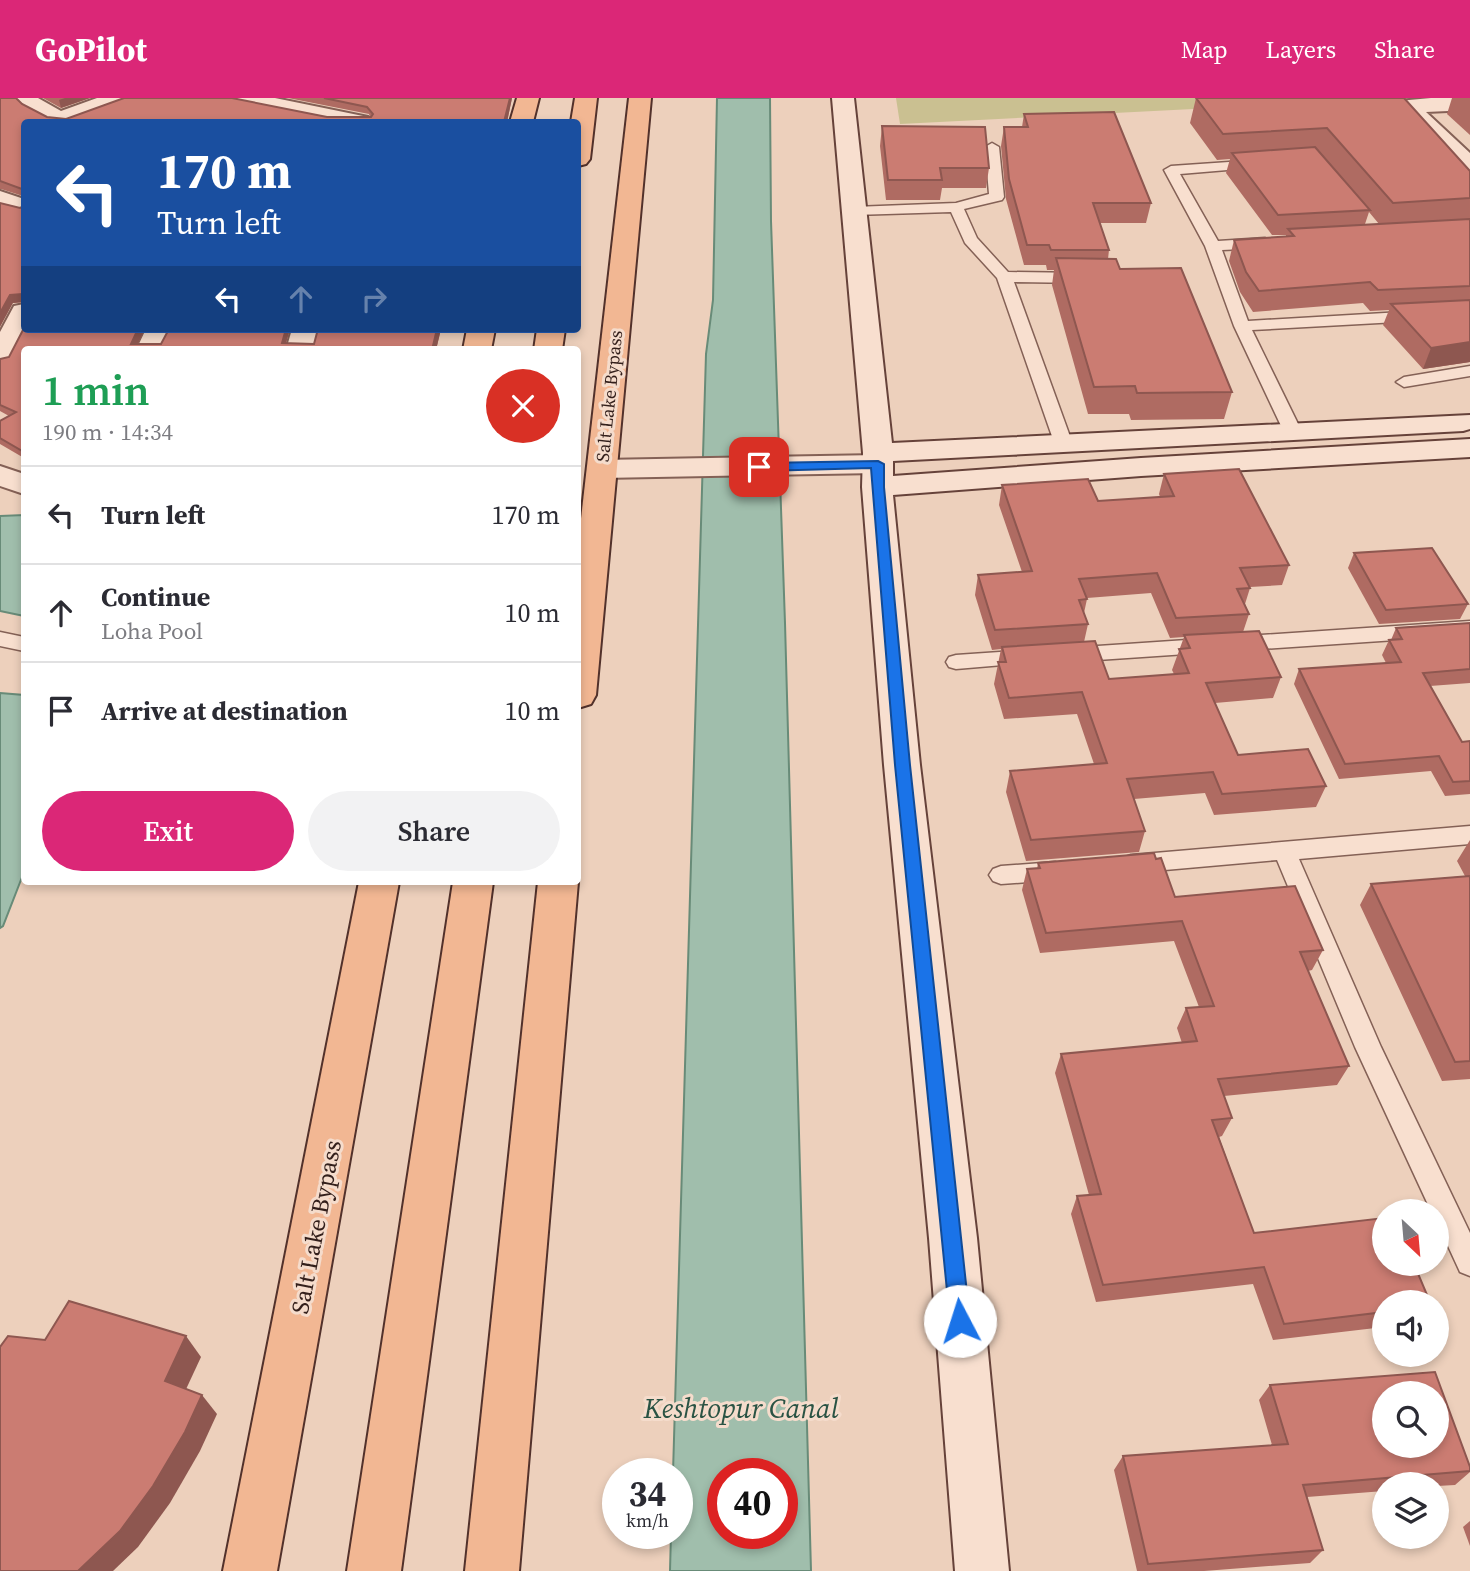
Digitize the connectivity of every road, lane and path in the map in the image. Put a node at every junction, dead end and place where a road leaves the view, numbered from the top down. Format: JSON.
{"nodes":[{"id":1,"x":118,"y":98,"type":"edge"},
{"id":2,"x":242,"y":98,"type":"edge"},
{"id":3,"x":528,"y":98,"type":"edge"},
{"id":4,"x":586,"y":98,"type":"edge"},
{"id":5,"x":640,"y":98,"type":"edge"},
{"id":6,"x":842,"y":98,"type":"edge"},
{"id":7,"x":1470,"y":103,"type":"edge"},
{"id":8,"x":22,"y":105,"type":"edge"},
{"id":9,"x":58,"y":119,"type":"edge"},
{"id":10,"x":68,"y":119,"type":"edge"},
{"id":11,"x":343,"y":119,"type":"edge"},
{"id":12,"x":523,"y":119,"type":"edge"},
{"id":13,"x":581,"y":136,"type":"edge"},
{"id":14,"x":992,"y":147,"type":"dead end"},
{"id":15,"x":1275,"y":162,"type":"edge"},
{"id":16,"x":1470,"y":166,"type":"edge"},
{"id":17,"x":0,"y":198,"type":"edge"},
{"id":18,"x":21,"y":206,"type":"edge"},
{"id":19,"x":956,"y":207,"type":"junction"},
{"id":20,"x":854,"y":211,"type":"junction"},
{"id":21,"x":1282,"y":242,"type":"edge"},
{"id":22,"x":1213,"y":246,"type":"junction"},
{"id":23,"x":1004,"y":277,"type":"junction"},
{"id":24,"x":1102,"y":278,"type":"edge"},
{"id":25,"x":1470,"y":313,"type":"edge"},
{"id":26,"x":21,"y":318,"type":"edge"},
{"id":27,"x":1242,"y":327,"type":"junction"},
{"id":28,"x":0,"y":358,"type":"edge"},
{"id":29,"x":1470,"y":371,"type":"edge"},
{"id":30,"x":1404,"y":382,"type":"dead end"},
{"id":31,"x":1470,"y":422,"type":"edge"},
{"id":32,"x":1292,"y":430,"type":"junction"},
{"id":33,"x":1063,"y":442,"type":"junction"},
{"id":34,"x":1470,"y":449,"type":"edge"},
{"id":35,"x":878,"y":468,"type":"junction"},
{"id":36,"x":602,"y":469,"type":"junction"},
{"id":37,"x":1470,"y":628,"type":"edge"},
{"id":38,"x":0,"y":639,"type":"edge"},
{"id":39,"x":21,"y":643,"type":"edge"},
{"id":40,"x":956,"y":662,"type":"dead end"},
{"id":41,"x":581,"y":667,"type":"edge"},
{"id":42,"x":1470,"y":835,"type":"edge"},
{"id":43,"x":1284,"y":851,"type":"junction"},
{"id":44,"x":1109,"y":866,"type":"edge"},
{"id":45,"x":1082,"y":869,"type":"edge"},
{"id":46,"x":1001,"y":875,"type":"dead end"},
{"id":47,"x":378,"y":885,"type":"edge"},
{"id":48,"x":473,"y":885,"type":"edge"},
{"id":49,"x":558,"y":885,"type":"edge"},
{"id":50,"x":1470,"y":1263,"type":"edge"},
{"id":51,"x":250,"y":1571,"type":"edge"},
{"id":52,"x":374,"y":1571,"type":"edge"},
{"id":53,"x":492,"y":1571,"type":"edge"},
{"id":54,"x":982,"y":1571,"type":"edge"}],
"edges":[{"from":1,"to":10,"type":"street"},
{"from":2,"to":11,"type":"street"},
{"from":3,"to":12,"type":"main road"},
{"from":4,"to":13,"type":"main road"},
{"from":5,"to":36,"type":"main road","name":"Salt Lake Bypass"},
{"from":6,"to":20,"type":"street"},
{"from":7,"to":16,"type":"street"},
{"from":8,"to":9,"type":"street"},
{"from":14,"to":19,"type":"lane"},
{"from":15,"to":22,"type":"lane"},
{"from":17,"to":18,"type":"street"},
{"from":19,"to":20,"type":"lane"},
{"from":19,"to":23,"type":"lane"},
{"from":20,"to":35,"type":"street"},
{"from":21,"to":22,"type":"lane"},
{"from":22,"to":27,"type":"lane"},
{"from":23,"to":24,"type":"lane"},
{"from":23,"to":33,"type":"lane"},
{"from":25,"to":27,"type":"lane"},
{"from":26,"to":28,"type":"street"},
{"from":27,"to":32,"type":"lane"},
{"from":29,"to":30,"type":"lane"},
{"from":31,"to":32,"type":"street"},
{"from":32,"to":33,"type":"street"},
{"from":33,"to":35,"type":"street"},
{"from":34,"to":35,"type":"street"},
{"from":35,"to":36,"type":"street"},
{"from":35,"to":54,"type":"street"},
{"from":36,"to":41,"type":"main road","name":"Salt Lake Bypass"},
{"from":37,"to":40,"type":"lane"},
{"from":38,"to":39,"type":"lane"},
{"from":42,"to":43,"type":"lane"},
{"from":43,"to":44,"type":"lane"},
{"from":43,"to":50,"type":"lane"},
{"from":45,"to":46,"type":"lane"},
{"from":47,"to":51,"type":"main road","name":"Salt Lake Bypass"},
{"from":48,"to":52,"type":"main road"},
{"from":49,"to":53,"type":"main road"}]}
